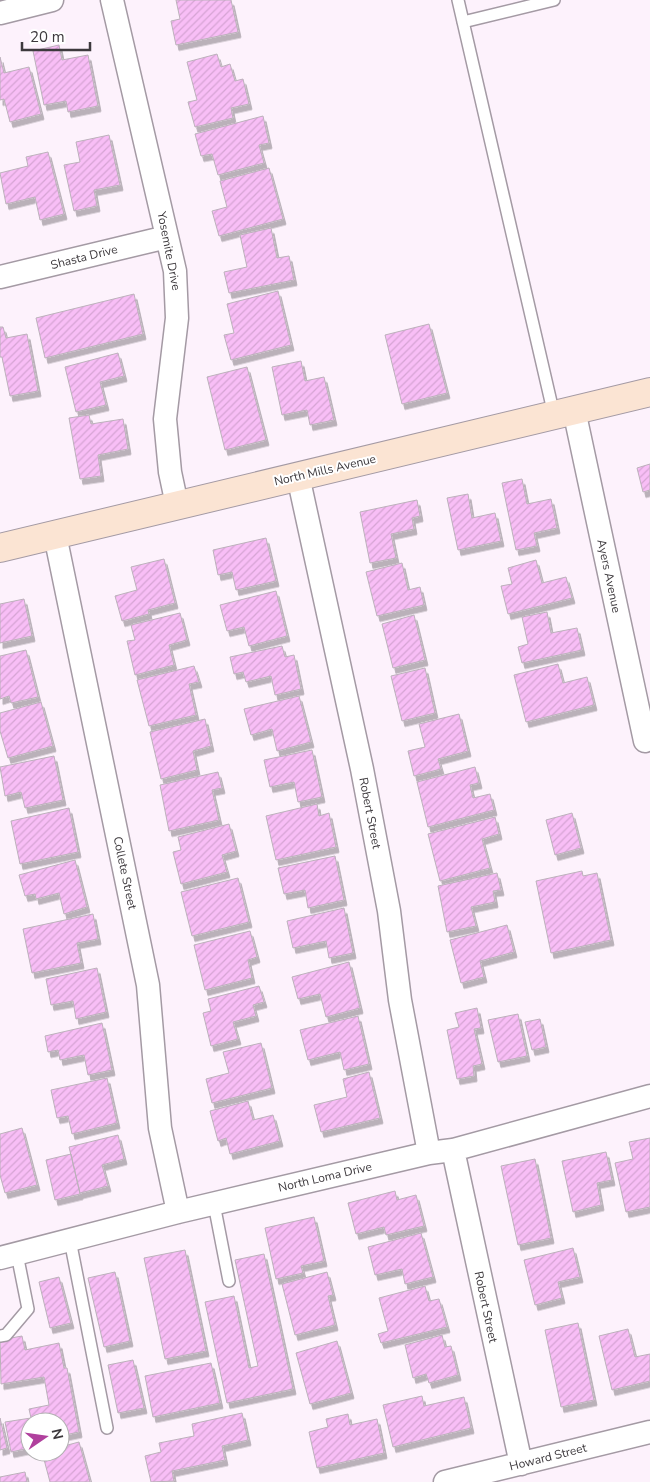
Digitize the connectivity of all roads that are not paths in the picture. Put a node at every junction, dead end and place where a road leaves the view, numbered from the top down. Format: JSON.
{"nodes":[{"id":1,"x":52,"y":0,"type":"edge"},
{"id":2,"x":112,"y":0,"type":"edge"},
{"id":3,"x":458,"y":0,"type":"edge"},
{"id":4,"x":554,"y":0,"type":"edge"},
{"id":5,"x":0,"y":13,"type":"edge"},
{"id":6,"x":463,"y":22,"type":"junction"},
{"id":7,"x":167,"y":237,"type":"junction"},
{"id":8,"x":0,"y":277,"type":"edge"},
{"id":9,"x":650,"y":392,"type":"edge"},
{"id":10,"x":564,"y":412,"type":"junction"},
{"id":11,"x":298,"y":476,"type":"junction"},
{"id":12,"x":177,"y":505,"type":"junction"},
{"id":13,"x":55,"y":535,"type":"junction"},
{"id":14,"x":0,"y":548,"type":"edge"},
{"id":15,"x":645,"y":741,"type":"dead end"},
{"id":16,"x":650,"y":1096,"type":"edge"},
{"id":17,"x":453,"y":1150,"type":"junction"},
{"id":18,"x":429,"y":1152,"type":"junction"},
{"id":19,"x":214,"y":1204,"type":"junction"},
{"id":20,"x":178,"y":1212,"type":"junction"},
{"id":21,"x":70,"y":1240,"type":"junction"},
{"id":22,"x":9,"y":1256,"type":"edge"},
{"id":23,"x":229,"y":1281,"type":"dead end"},
{"id":24,"x":0,"y":1336,"type":"edge"},
{"id":25,"x":108,"y":1428,"type":"dead end"},
{"id":26,"x":650,"y":1432,"type":"edge"},
{"id":27,"x":521,"y":1464,"type":"junction"},
{"id":28,"x":445,"y":1482,"type":"edge"}],
"edges":[{"from":1,"to":5,"type":"street"},
{"from":2,"to":7,"type":"street","name":"Yosemite Drive"},
{"from":3,"to":6,"type":"lane"},
{"from":4,"to":6,"type":"lane"},
{"from":6,"to":10,"type":"lane"},
{"from":7,"to":8,"type":"street","name":"Shasta Drive"},
{"from":7,"to":12,"type":"street","name":"Yosemite Drive"},
{"from":9,"to":10,"type":"street","name":"North Mills Avenue"},
{"from":10,"to":11,"type":"street","name":"North Mills Avenue"},
{"from":10,"to":15,"type":"street","name":"Ayers Avenue"},
{"from":11,"to":12,"type":"street","name":"North Mills Avenue"},
{"from":11,"to":18,"type":"street","name":"Robert Street"},
{"from":12,"to":13,"type":"street","name":"North Mills Avenue"},
{"from":13,"to":14,"type":"street","name":"North Mills Avenue"},
{"from":13,"to":20,"type":"street","name":"Collete Street"},
{"from":16,"to":17,"type":"street","name":"North Loma Drive"},
{"from":17,"to":18,"type":"street","name":"North Loma Drive"},
{"from":17,"to":27,"type":"street","name":"Robert Street"},
{"from":18,"to":19,"type":"street","name":"North Loma Drive"},
{"from":19,"to":20,"type":"street","name":"North Loma Drive"},
{"from":19,"to":23,"type":"lane"},
{"from":20,"to":21,"type":"street","name":"North Loma Drive"},
{"from":21,"to":22,"type":"street","name":"North Loma Drive"},
{"from":21,"to":25,"type":"lane"},
{"from":22,"to":24,"type":"lane"},
{"from":26,"to":27,"type":"street","name":"Howard Street"},
{"from":27,"to":28,"type":"street","name":"Howard Street"}]}
